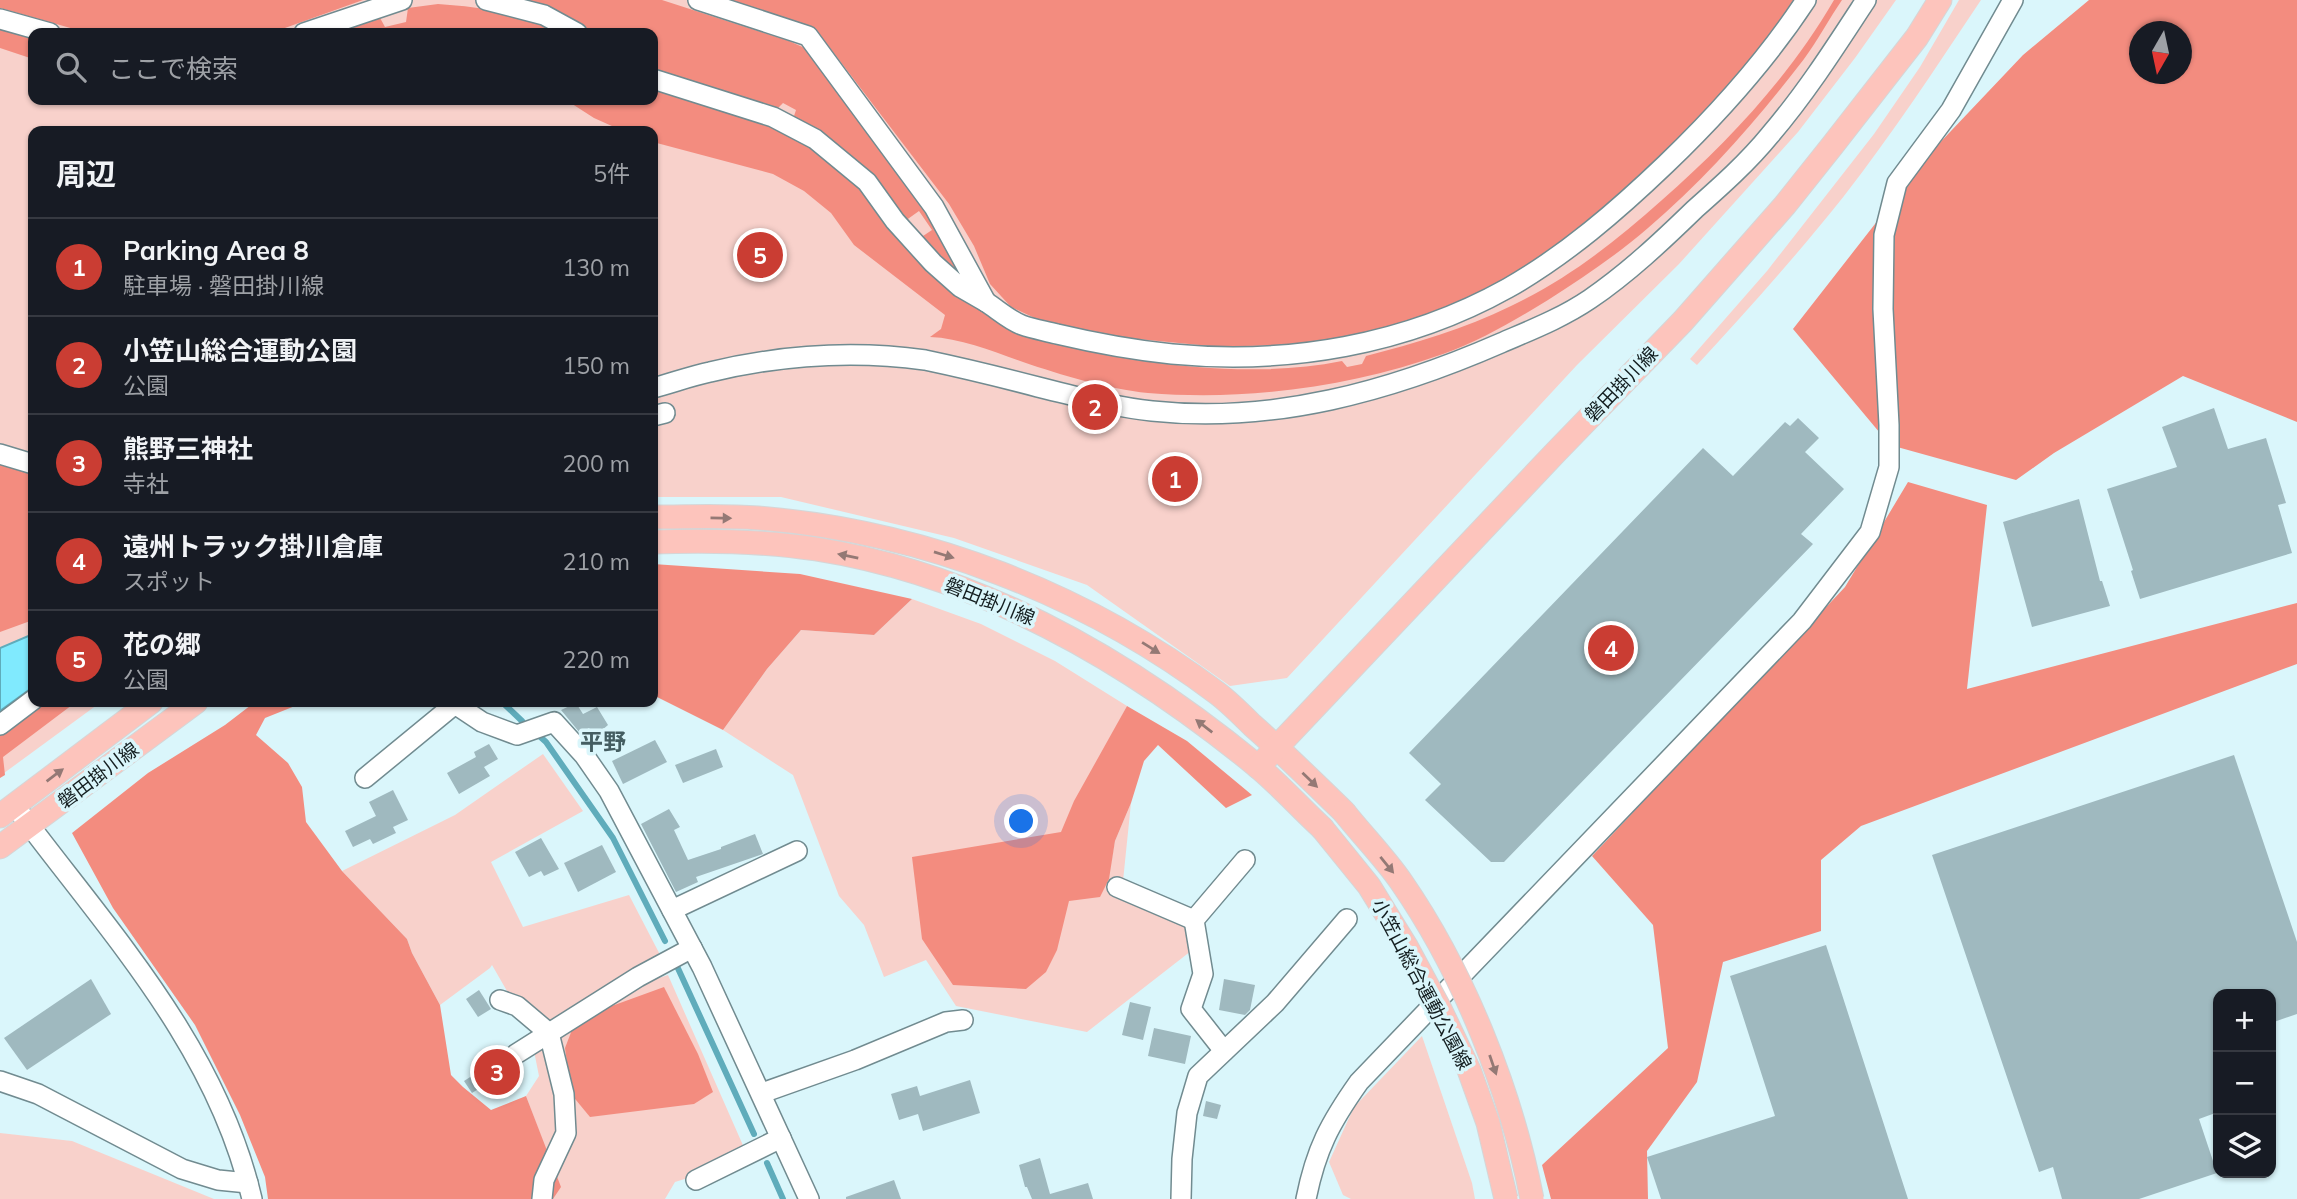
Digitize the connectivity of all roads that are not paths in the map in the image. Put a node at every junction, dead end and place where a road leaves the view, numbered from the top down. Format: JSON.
{"nodes":[{"id":1,"x":402,"y":0,"type":"edge"},
{"id":2,"x":486,"y":0,"type":"edge"},
{"id":3,"x":698,"y":0,"type":"edge"},
{"id":4,"x":1806,"y":0,"type":"edge"},
{"id":5,"x":1866,"y":0,"type":"edge"},
{"id":6,"x":1940,"y":0,"type":"edge"},
{"id":7,"x":2013,"y":0,"type":"edge"},
{"id":8,"x":0,"y":19,"type":"edge"},
{"id":9,"x":32,"y":28,"type":"edge"},
{"id":10,"x":319,"y":28,"type":"edge"},
{"id":11,"x":568,"y":28,"type":"edge"},
{"id":12,"x":658,"y":81,"type":"edge"},
{"id":13,"x":986,"y":302,"type":"junction"},
{"id":14,"x":658,"y":387,"type":"edge"},
{"id":15,"x":0,"y":454,"type":"edge"},
{"id":16,"x":28,"y":462,"type":"edge"},
{"id":17,"x":658,"y":517,"type":"edge"},
{"id":18,"x":658,"y":542,"type":"edge"},
{"id":19,"x":28,"y":704,"type":"edge"},
{"id":20,"x":145,"y":707,"type":"edge"},
{"id":21,"x":189,"y":707,"type":"edge"},
{"id":22,"x":452,"y":707,"type":"edge"},
{"id":23,"x":460,"y":707,"type":"edge"},
{"id":24,"x":0,"y":725,"type":"edge"},
{"id":25,"x":1277,"y":747,"type":"junction"},
{"id":26,"x":1258,"y":768,"type":"junction"},
{"id":27,"x":365,"y":778,"type":"dead end"},
{"id":28,"x":7,"y":811,"type":"edge"},
{"id":29,"x":29,"y":826,"type":"junction"},
{"id":30,"x":0,"y":847,"type":"edge"},
{"id":31,"x":797,"y":851,"type":"dead end"},
{"id":32,"x":1245,"y":860,"type":"dead end"},
{"id":33,"x":1117,"y":887,"type":"dead end"},
{"id":34,"x":672,"y":910,"type":"junction"},
{"id":35,"x":1347,"y":919,"type":"dead end"},
{"id":36,"x":1194,"y":920,"type":"junction"},
{"id":37,"x":692,"y":948,"type":"junction"},
{"id":38,"x":500,"y":1000,"type":"dead end"},
{"id":39,"x":963,"y":1020,"type":"dead end"},
{"id":40,"x":549,"y":1033,"type":"junction"},
{"id":41,"x":1224,"y":1051,"type":"junction"},
{"id":42,"x":516,"y":1054,"type":"dead end"},
{"id":43,"x":0,"y":1081,"type":"edge"},
{"id":44,"x":762,"y":1093,"type":"junction"},
{"id":45,"x":780,"y":1138,"type":"junction"},
{"id":46,"x":696,"y":1180,"type":"dead end"},
{"id":47,"x":250,"y":1191,"type":"edge"},
{"id":48,"x":542,"y":1199,"type":"edge"},
{"id":49,"x":809,"y":1199,"type":"edge"},
{"id":50,"x":1181,"y":1199,"type":"edge"},
{"id":51,"x":1306,"y":1199,"type":"edge"},
{"id":52,"x":1506,"y":1199,"type":"edge"},
{"id":53,"x":1532,"y":1199,"type":"edge"}],
"edges":[{"from":1,"to":10,"type":"street"},
{"from":2,"to":11,"type":"street"},
{"from":3,"to":13,"type":"street"},
{"from":4,"to":13,"type":"street"},
{"from":5,"to":14,"type":"street"},
{"from":6,"to":25,"type":"main road","name":"磐田掛川線"},
{"from":7,"to":51,"type":"street"},
{"from":8,"to":9,"type":"street"},
{"from":12,"to":13,"type":"street"},
{"from":15,"to":16,"type":"street"},
{"from":17,"to":25,"type":"main road","name":"磐田掛川線","one_way":true},
{"from":26,"to":18,"type":"main road","name":"磐田掛川線","one_way":true},
{"from":19,"to":24,"type":"street"},
{"from":28,"to":20,"type":"main road","name":"磐田掛川線","one_way":true},
{"from":21,"to":29,"type":"main road","name":"磐田掛川線"},
{"from":22,"to":27,"type":"street"},
{"from":23,"to":34,"type":"street"},
{"from":25,"to":26,"type":"main road","name":"磐田掛川線"},
{"from":25,"to":53,"type":"main road","name":"小笠山総合運動公園線","one_way":true,"bridge":true},
{"from":26,"to":52,"type":"main road","name":"小笠山総合運動公園線","bridge":true},
{"from":28,"to":29,"type":"street"},
{"from":29,"to":30,"type":"main road","name":"磐田掛川線"},
{"from":29,"to":47,"type":"street"},
{"from":31,"to":34,"type":"street"},
{"from":32,"to":36,"type":"street"},
{"from":33,"to":36,"type":"street"},
{"from":34,"to":37,"type":"street"},
{"from":35,"to":41,"type":"street"},
{"from":36,"to":41,"type":"street"},
{"from":37,"to":40,"type":"street"},
{"from":37,"to":44,"type":"street"},
{"from":38,"to":40,"type":"street"},
{"from":39,"to":44,"type":"street"},
{"from":40,"to":42,"type":"street"},
{"from":40,"to":48,"type":"street"},
{"from":41,"to":50,"type":"street"},
{"from":43,"to":47,"type":"street"},
{"from":44,"to":45,"type":"street"},
{"from":45,"to":46,"type":"street"},
{"from":45,"to":49,"type":"street"}]}
